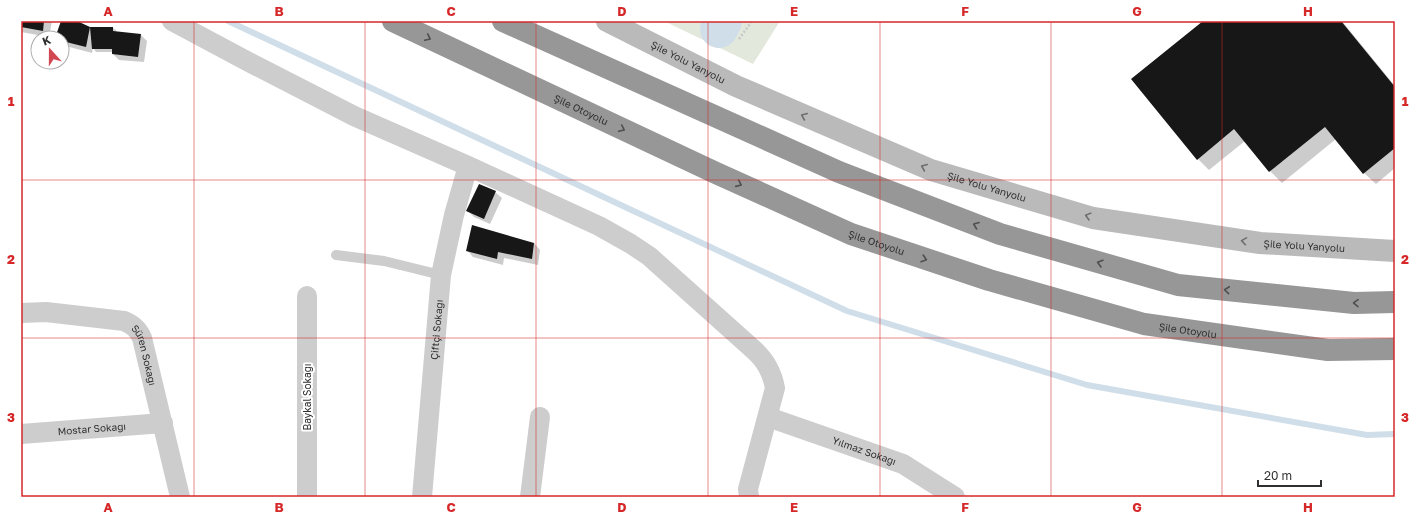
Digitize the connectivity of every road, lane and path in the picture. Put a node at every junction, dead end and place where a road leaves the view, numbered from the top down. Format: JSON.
{"nodes":[{"id":1,"x":172,"y":21,"type":"edge"},
{"id":2,"x":393,"y":21,"type":"edge"},
{"id":3,"x":504,"y":21,"type":"edge"},
{"id":4,"x":607,"y":21,"type":"edge"},
{"id":5,"x":752,"y":21,"type":"edge"},
{"id":6,"x":739,"y":39,"type":"dead end"},
{"id":7,"x":468,"y":166,"type":"junction"},
{"id":8,"x":1395,"y":251,"type":"edge"},
{"id":9,"x":336,"y":255,"type":"dead end"},
{"id":10,"x":441,"y":275,"type":"junction"},
{"id":11,"x":307,"y":296,"type":"dead end"},
{"id":12,"x":1395,"y":302,"type":"edge"},
{"id":13,"x":21,"y":313,"type":"edge"},
{"id":14,"x":1395,"y":349,"type":"edge"},
{"id":15,"x":540,"y":417,"type":"dead end"},
{"id":16,"x":768,"y":417,"type":"junction"},
{"id":17,"x":163,"y":423,"type":"junction"},
{"id":18,"x":21,"y":434,"type":"edge"},
{"id":19,"x":180,"y":497,"type":"edge"},
{"id":20,"x":307,"y":497,"type":"edge"},
{"id":21,"x":422,"y":497,"type":"edge"},
{"id":22,"x":530,"y":497,"type":"edge"},
{"id":23,"x":749,"y":497,"type":"edge"},
{"id":24,"x":955,"y":497,"type":"edge"}],
"edges":[{"from":1,"to":7,"type":"street"},
{"from":2,"to":14,"type":"highway","name":"Şile Otoyolu","one_way":true},
{"from":12,"to":3,"type":"highway","one_way":true},
{"from":8,"to":4,"type":"main road","name":"Şile Yolu Yanyolu","one_way":true},
{"from":5,"to":6,"type":"path"},
{"from":7,"to":10,"type":"street","name":"Çiftçi Sokağı"},
{"from":7,"to":16,"type":"street"},
{"from":9,"to":10,"type":"lane"},
{"from":10,"to":21,"type":"street","name":"Çiftçi Sokağı"},
{"from":11,"to":20,"type":"street","name":"Baykal Sokağı"},
{"from":13,"to":17,"type":"street","name":"Süren Sokağı"},
{"from":15,"to":22,"type":"street"},
{"from":16,"to":23,"type":"street"},
{"from":16,"to":24,"type":"street","name":"Yılmaz Sokağı"},
{"from":17,"to":18,"type":"street","name":"Mostar Sokağı"},
{"from":17,"to":19,"type":"street","name":"Süren Sokağı"}]}
